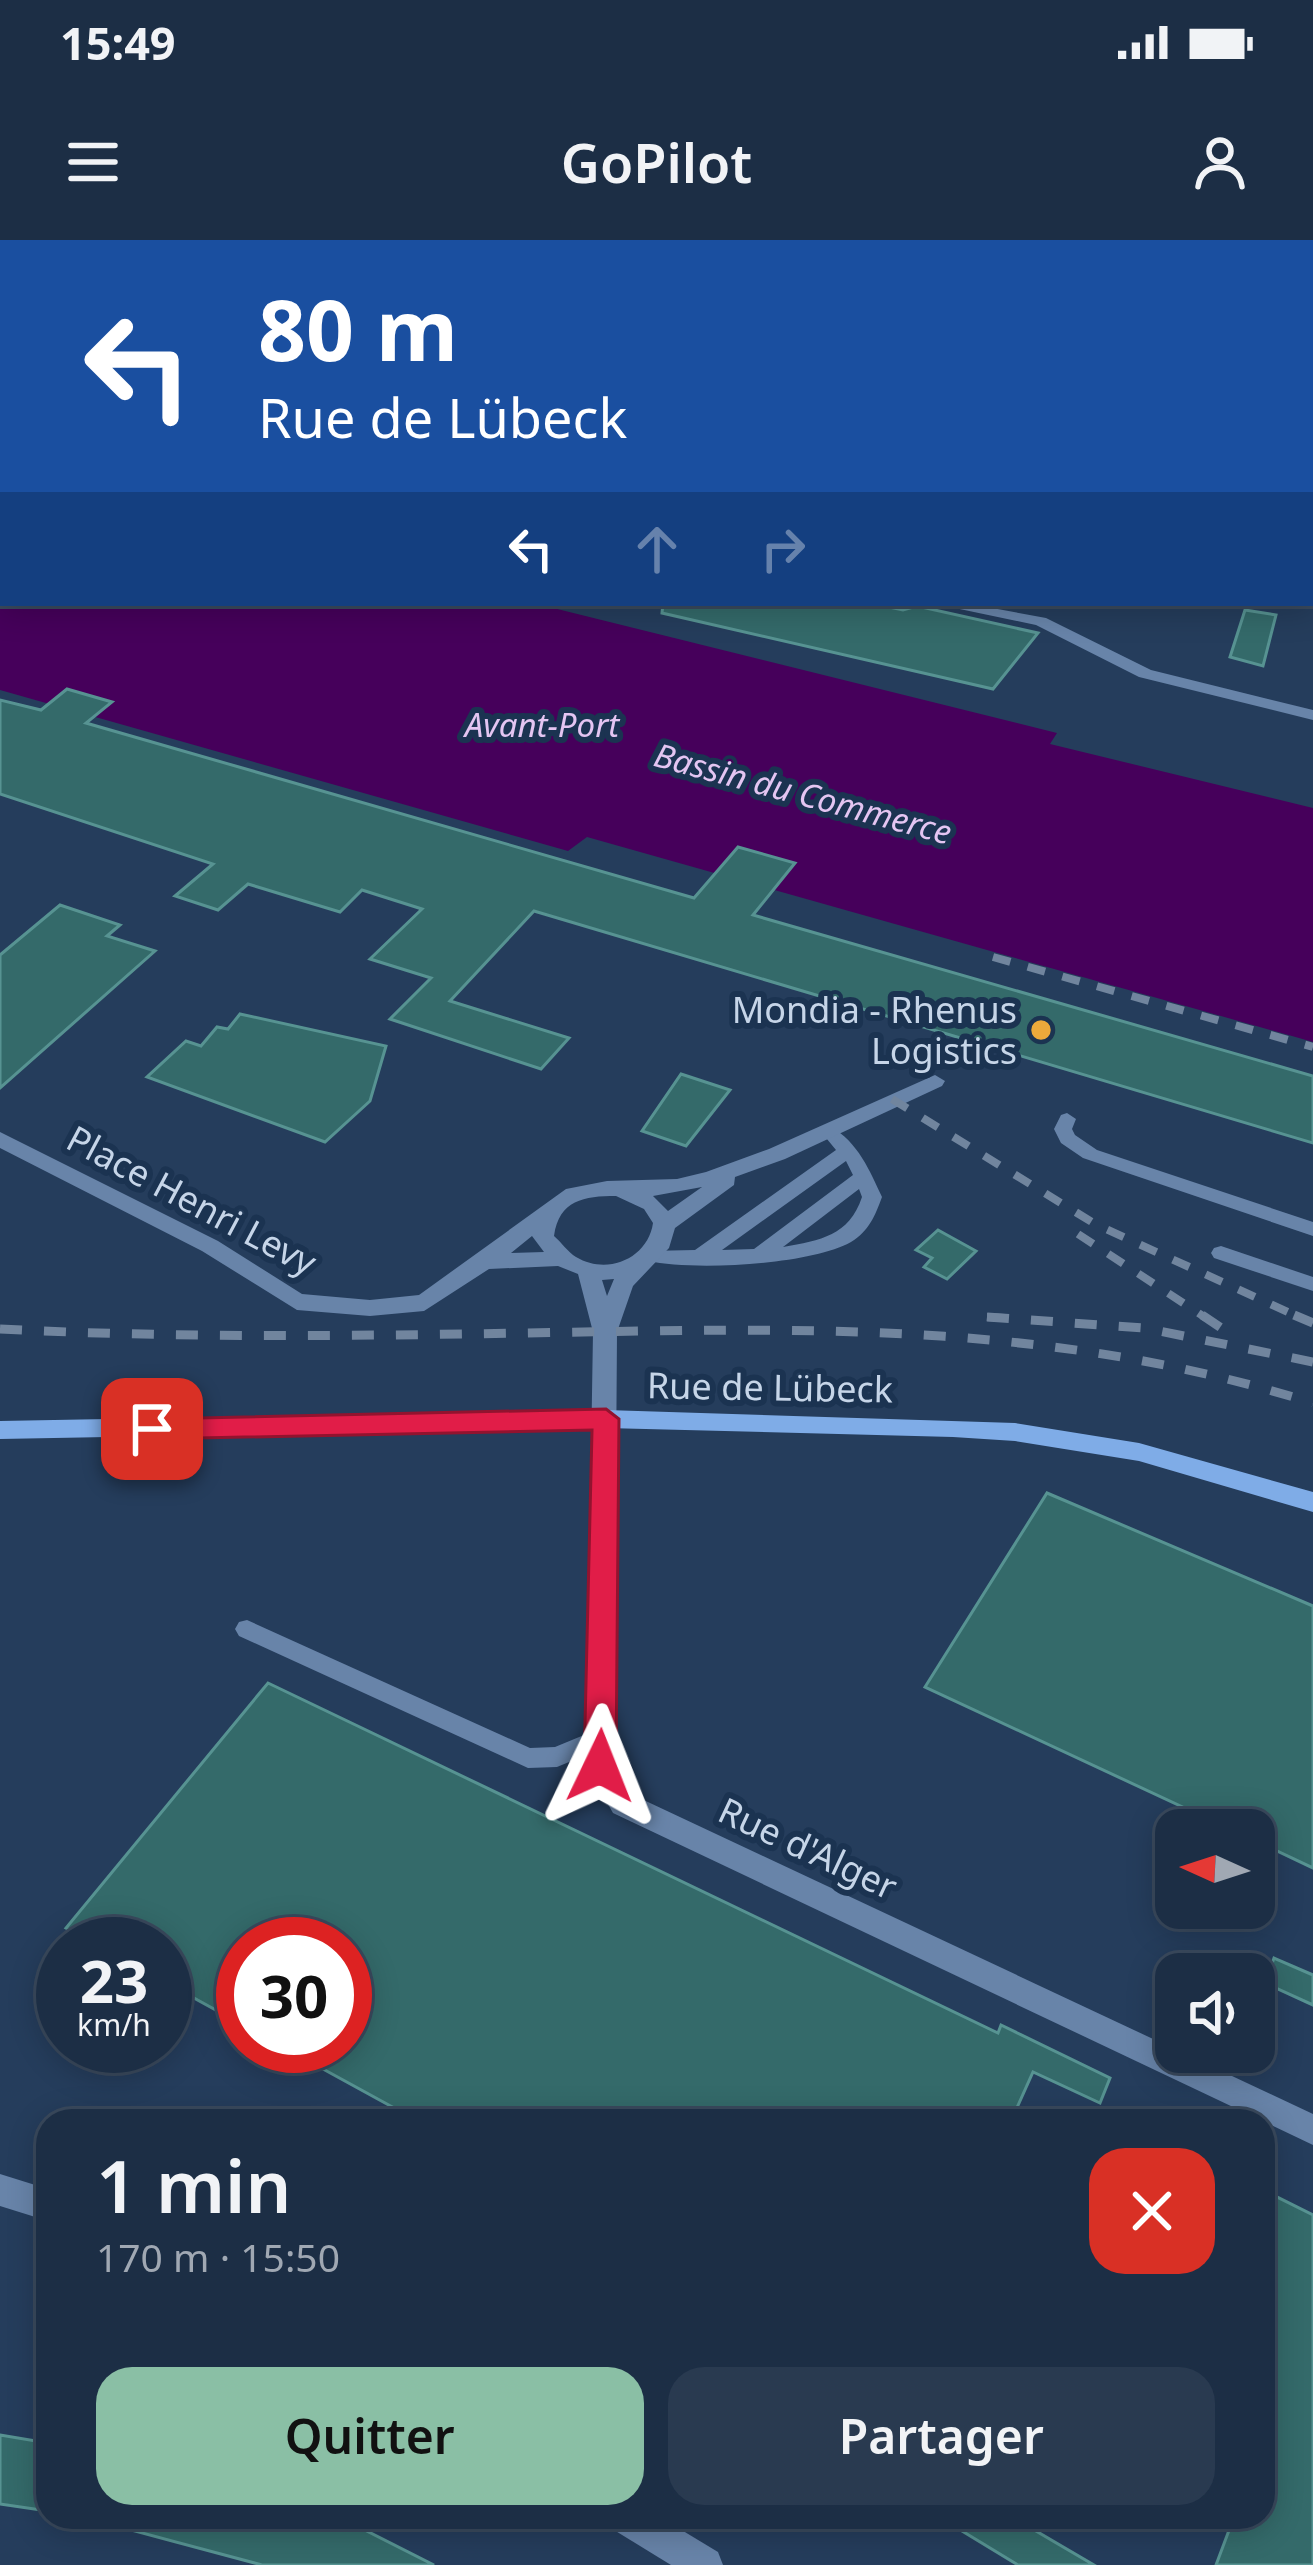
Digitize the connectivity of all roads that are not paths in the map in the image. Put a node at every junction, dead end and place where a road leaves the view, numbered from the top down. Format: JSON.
{"nodes":[{"id":1,"x":956,"y":606,"type":"edge"},
{"id":2,"x":1313,"y":715,"type":"edge"},
{"id":3,"x":935,"y":1081,"type":"dead end"},
{"id":4,"x":1067,"y":1119,"type":"dead end"},
{"id":5,"x":831,"y":1133,"type":"junction"},
{"id":6,"x":0,"y":1139,"type":"edge"},
{"id":7,"x":847,"y":1151,"type":"junction"},
{"id":8,"x":738,"y":1172,"type":"junction"},
{"id":9,"x":864,"y":1176,"type":"junction"},
{"id":10,"x":619,"y":1189,"type":"junction"},
{"id":11,"x":546,"y":1215,"type":"junction"},
{"id":12,"x":667,"y":1223,"type":"junction"},
{"id":13,"x":1313,"y":1229,"type":"edge"},
{"id":14,"x":762,"y":1253,"type":"junction"},
{"id":15,"x":1221,"y":1253,"type":"dead end"},
{"id":16,"x":699,"y":1256,"type":"junction"},
{"id":17,"x":557,"y":1258,"type":"junction"},
{"id":18,"x":484,"y":1261,"type":"junction"},
{"id":19,"x":645,"y":1261,"type":"junction"},
{"id":20,"x":590,"y":1272,"type":"junction"},
{"id":21,"x":1313,"y":1285,"type":"edge"},
{"id":22,"x":605,"y":1332,"type":"junction"},
{"id":23,"x":606,"y":1419,"type":"junction"},
{"id":24,"x":0,"y":1430,"type":"edge"},
{"id":25,"x":1313,"y":1502,"type":"edge"},
{"id":26,"x":247,"y":1629,"type":"dead end"},
{"id":27,"x":601,"y":1738,"type":"junction"},
{"id":28,"x":1267,"y":2109,"type":"edge"},
{"id":29,"x":1275,"y":2113,"type":"edge"},
{"id":30,"x":1313,"y":2131,"type":"edge"},
{"id":31,"x":0,"y":2189,"type":"edge"},
{"id":32,"x":36,"y":2201,"type":"edge"},
{"id":33,"x":646,"y":2529,"type":"edge"},
{"id":34,"x":705,"y":2565,"type":"edge"}],
"edges":[{"from":1,"to":2,"type":"street"},
{"from":3,"to":5,"type":"street"},
{"from":4,"to":13,"type":"lane"},
{"from":5,"to":7,"type":"lane"},
{"from":5,"to":8,"type":"street"},
{"from":6,"to":18,"type":"street","name":"Place Henri Levy"},
{"from":7,"to":9,"type":"lane"},
{"from":7,"to":16,"type":"lane"},
{"from":8,"to":10,"type":"street"},
{"from":8,"to":12,"type":"street"},
{"from":9,"to":14,"type":"lane"},
{"from":9,"to":14,"type":"lane"},
{"from":10,"to":11,"type":"street"},
{"from":10,"to":12,"type":"street"},
{"from":11,"to":17,"type":"street"},
{"from":11,"to":18,"type":"street","name":"Place Henri Levy"},
{"from":12,"to":19,"type":"street"},
{"from":14,"to":16,"type":"lane"},
{"from":15,"to":21,"type":"lane"},
{"from":16,"to":19,"type":"lane"},
{"from":17,"to":18,"type":"street"},
{"from":17,"to":20,"type":"street"},
{"from":19,"to":20,"type":"street"},
{"from":19,"to":22,"type":"street"},
{"from":20,"to":22,"type":"street"},
{"from":22,"to":23,"type":"street","name":"Rue d'Alger"},
{"from":23,"to":24,"type":"main road","name":"Rue de Lübeck"},
{"from":23,"to":25,"type":"main road","name":"Rue de Lübeck"},
{"from":23,"to":27,"type":"street","name":"Rue d'Alger"},
{"from":26,"to":27,"type":"lane"},
{"from":27,"to":28,"type":"street","name":"Rue d'Alger"},
{"from":29,"to":30,"type":"street","name":"Rue d'Alger"},
{"from":31,"to":32,"type":"street"},
{"from":33,"to":34,"type":"street"}]}
